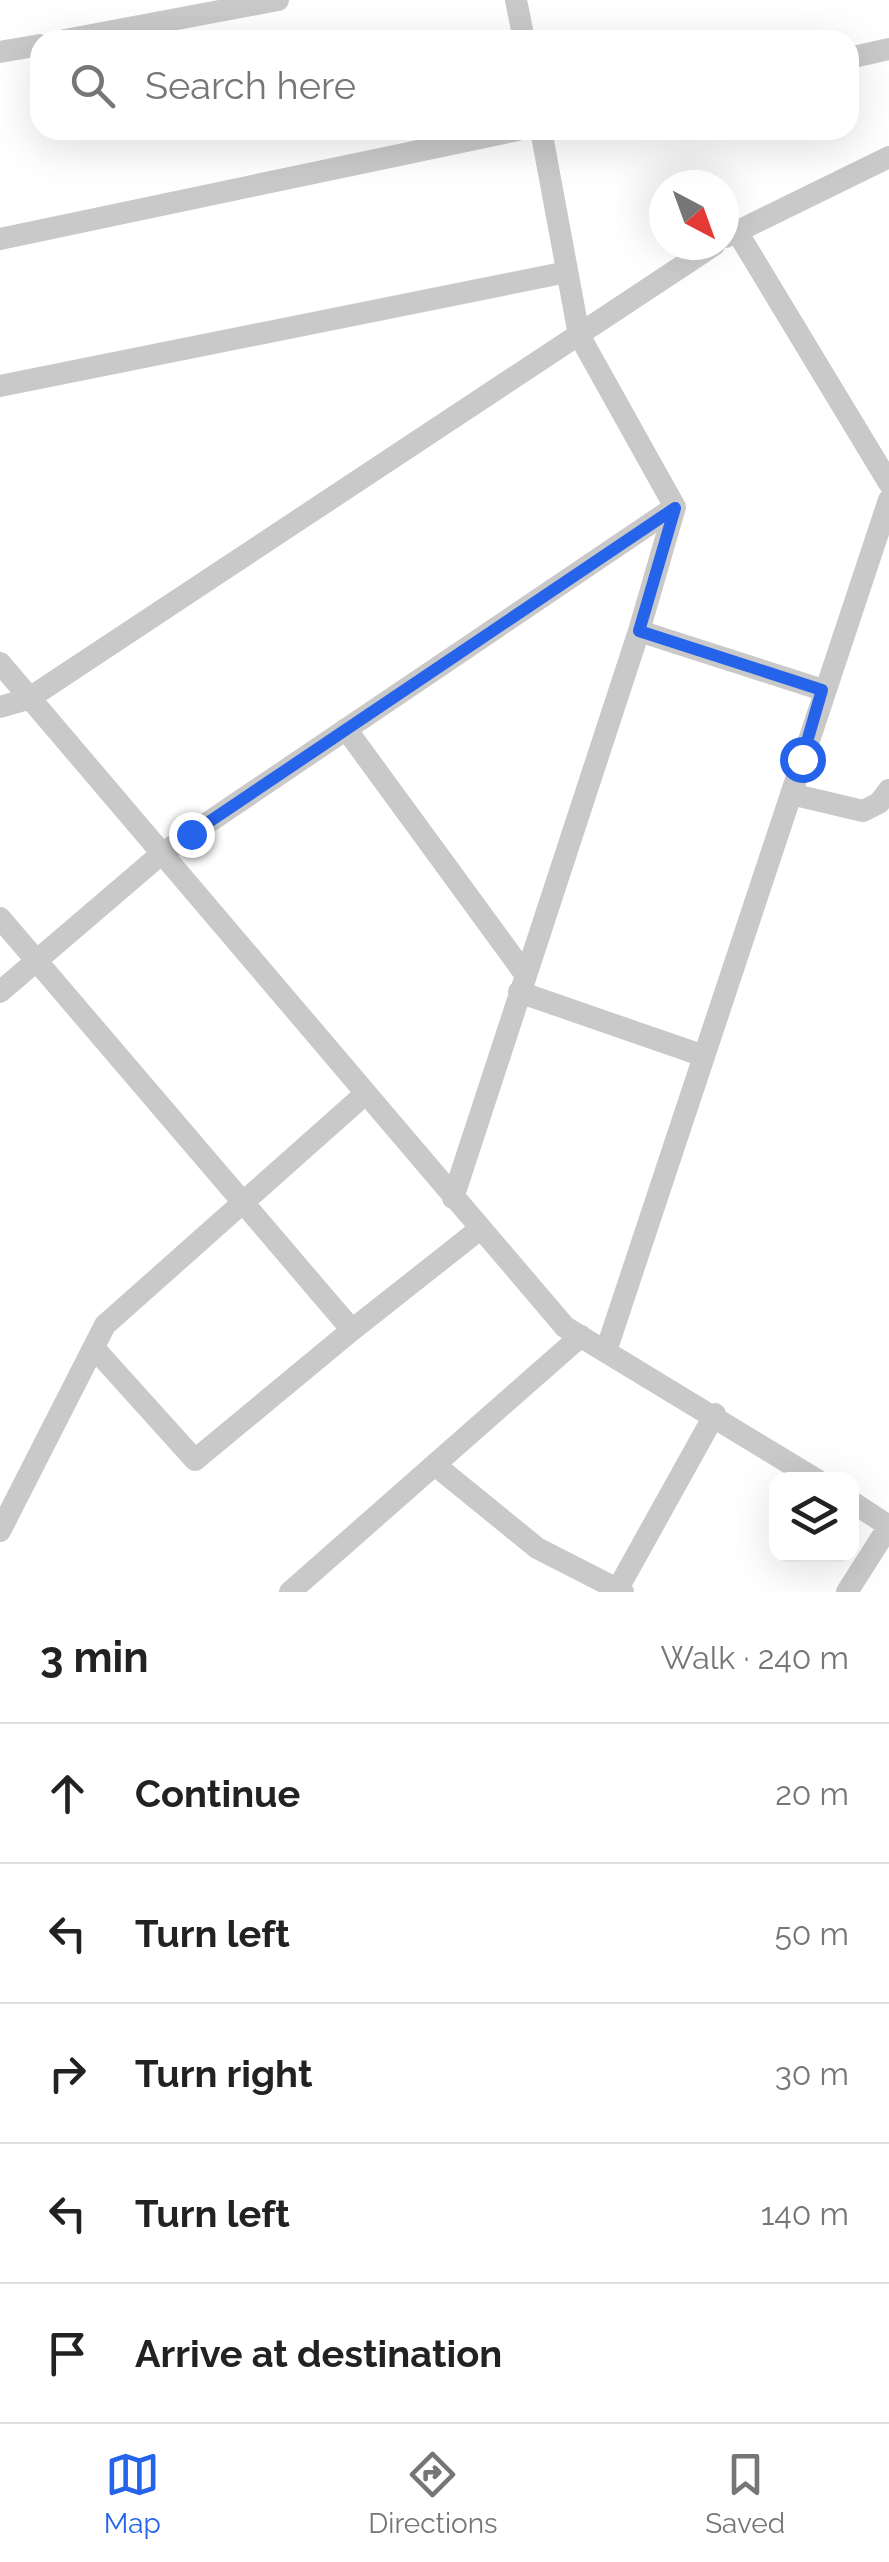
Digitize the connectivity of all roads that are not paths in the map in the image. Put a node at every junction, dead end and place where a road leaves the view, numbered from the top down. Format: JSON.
{"nodes":[{"id":1,"x":278,"y":0,"type":"edge"},
{"id":2,"x":516,"y":0,"type":"edge"},
{"id":3,"x":118,"y":30,"type":"edge"},
{"id":4,"x":522,"y":30,"type":"edge"},
{"id":5,"x":30,"y":47,"type":"edge"},
{"id":6,"x":889,"y":49,"type":"edge"},
{"id":7,"x":0,"y":52,"type":"edge"},
{"id":8,"x":859,"y":56,"type":"edge"},
{"id":9,"x":470,"y":140,"type":"edge"},
{"id":10,"x":542,"y":140,"type":"edge"},
{"id":11,"x":889,"y":158,"type":"edge"},
{"id":12,"x":739,"y":231,"type":"edge"},
{"id":13,"x":0,"y":239,"type":"edge"},
{"id":14,"x":739,"y":249,"type":"edge"},
{"id":15,"x":692,"y":260,"type":"edge"},
{"id":16,"x":567,"y":272,"type":"junction"},
{"id":17,"x":579,"y":335,"type":"junction"},
{"id":18,"x":0,"y":386,"type":"edge"},
{"id":19,"x":889,"y":483,"type":"edge"},
{"id":20,"x":889,"y":500,"type":"edge"},
{"id":21,"x":675,"y":508,"type":"junction"},
{"id":22,"x":639,"y":631,"type":"junction"},
{"id":23,"x":0,"y":662,"type":"edge"},
{"id":24,"x":822,"y":690,"type":"junction"},
{"id":25,"x":28,"y":700,"type":"junction"},
{"id":26,"x":0,"y":707,"type":"edge"},
{"id":27,"x":346,"y":729,"type":"junction"},
{"id":28,"x":889,"y":790,"type":"edge"},
{"id":29,"x":791,"y":794,"type":"junction"},
{"id":30,"x":160,"y":855,"type":"junction"},
{"id":31,"x":0,"y":918,"type":"edge"},
{"id":32,"x":36,"y":960,"type":"junction"},
{"id":33,"x":522,"y":983,"type":"junction"},
{"id":34,"x":0,"y":992,"type":"edge"},
{"id":35,"x":704,"y":1056,"type":"junction"},
{"id":36,"x":364,"y":1095,"type":"junction"},
{"id":37,"x":453,"y":1198,"type":"junction"},
{"id":38,"x":243,"y":1202,"type":"junction"},
{"id":39,"x":480,"y":1229,"type":"junction"},
{"id":40,"x":352,"y":1330,"type":"junction"},
{"id":41,"x":581,"y":1336,"type":"junction"},
{"id":42,"x":94,"y":1348,"type":"junction"},
{"id":43,"x":606,"y":1351,"type":"junction"},
{"id":44,"x":714,"y":1414,"type":"junction"},
{"id":45,"x":435,"y":1465,"type":"junction"},
{"id":46,"x":804,"y":1472,"type":"edge"},
{"id":47,"x":859,"y":1507,"type":"edge"},
{"id":48,"x":889,"y":1526,"type":"edge"},
{"id":49,"x":0,"y":1530,"type":"edge"},
{"id":50,"x":619,"y":1591,"type":"edge"},
{"id":51,"x":290,"y":1592,"type":"edge"},
{"id":52,"x":848,"y":1592,"type":"edge"}],
"edges":[{"from":1,"to":3,"type":"street"},
{"from":2,"to":4,"type":"street"},
{"from":5,"to":7,"type":"street"},
{"from":6,"to":8,"type":"street"},
{"from":9,"to":13,"type":"street"},
{"from":10,"to":16,"type":"street"},
{"from":11,"to":12,"type":"street"},
{"from":14,"to":19,"type":"street"},
{"from":15,"to":17,"type":"street"},
{"from":16,"to":17,"type":"street"},
{"from":16,"to":18,"type":"street"},
{"from":17,"to":21,"type":"street"},
{"from":17,"to":25,"type":"street"},
{"from":20,"to":24,"type":"street"},
{"from":21,"to":22,"type":"street"},
{"from":21,"to":27,"type":"street"},
{"from":22,"to":24,"type":"street"},
{"from":22,"to":33,"type":"street"},
{"from":23,"to":25,"type":"street"},
{"from":24,"to":29,"type":"street"},
{"from":25,"to":26,"type":"street"},
{"from":25,"to":30,"type":"street"},
{"from":27,"to":30,"type":"street"},
{"from":27,"to":33,"type":"street"},
{"from":28,"to":29,"type":"street"},
{"from":29,"to":35,"type":"street"},
{"from":30,"to":32,"type":"street"},
{"from":30,"to":36,"type":"street"},
{"from":31,"to":32,"type":"street"},
{"from":32,"to":34,"type":"street"},
{"from":32,"to":38,"type":"street"},
{"from":33,"to":35,"type":"street"},
{"from":33,"to":37,"type":"street"},
{"from":35,"to":43,"type":"street"},
{"from":36,"to":37,"type":"street"},
{"from":36,"to":38,"type":"street"},
{"from":37,"to":39,"type":"street"},
{"from":38,"to":40,"type":"street"},
{"from":38,"to":42,"type":"street"},
{"from":39,"to":40,"type":"street"},
{"from":39,"to":41,"type":"street"},
{"from":40,"to":42,"type":"street"},
{"from":41,"to":43,"type":"street"},
{"from":41,"to":45,"type":"street"},
{"from":42,"to":49,"type":"street"},
{"from":43,"to":44,"type":"street"},
{"from":44,"to":46,"type":"street"},
{"from":44,"to":50,"type":"street"},
{"from":45,"to":50,"type":"street"},
{"from":45,"to":51,"type":"street"},
{"from":47,"to":48,"type":"street"},
{"from":48,"to":52,"type":"street"}]}
